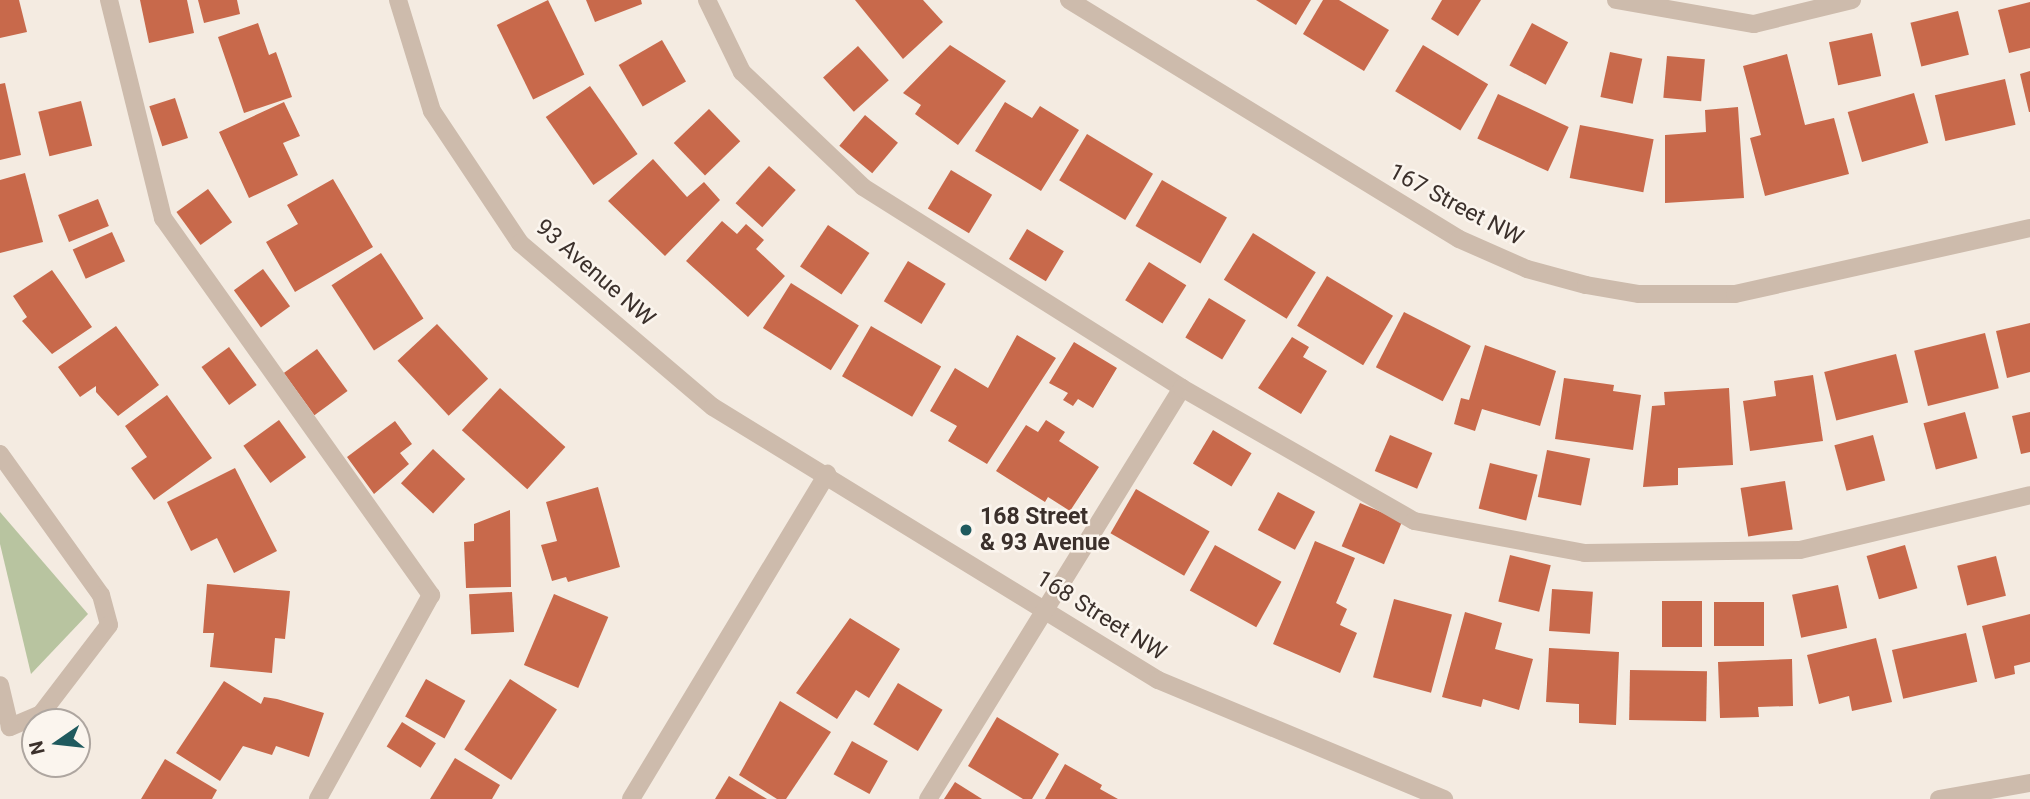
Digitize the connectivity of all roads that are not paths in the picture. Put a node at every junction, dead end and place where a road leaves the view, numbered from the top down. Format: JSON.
{"nodes":[{"id":1,"x":109,"y":0,"type":"edge"},
{"id":2,"x":398,"y":0,"type":"edge"},
{"id":3,"x":707,"y":0,"type":"edge"},
{"id":4,"x":1069,"y":0,"type":"edge"},
{"id":5,"x":1616,"y":0,"type":"edge"},
{"id":6,"x":1852,"y":0,"type":"edge"},
{"id":7,"x":2030,"y":228,"type":"edge"},
{"id":8,"x":1181,"y":388,"type":"junction"},
{"id":9,"x":0,"y":454,"type":"edge"},
{"id":10,"x":827,"y":474,"type":"junction"},
{"id":11,"x":2030,"y":495,"type":"edge"},
{"id":12,"x":1042,"y":608,"type":"junction"},
{"id":13,"x":0,"y":685,"type":"edge"},
{"id":14,"x":2020,"y":789,"type":"edge"},
{"id":15,"x":318,"y":799,"type":"edge"},
{"id":16,"x":631,"y":799,"type":"edge"},
{"id":17,"x":928,"y":799,"type":"edge"},
{"id":18,"x":1444,"y":799,"type":"edge"},
{"id":19,"x":1939,"y":799,"type":"edge"}],
"edges":[{"from":1,"to":15,"type":"street"},
{"from":2,"to":10,"type":"street","name":"93 Avenue NW"},
{"from":3,"to":8,"type":"street"},
{"from":4,"to":7,"type":"street","name":"167 Street NW"},
{"from":5,"to":6,"type":"street"},
{"from":8,"to":11,"type":"street"},
{"from":8,"to":12,"type":"street"},
{"from":9,"to":13,"type":"street"},
{"from":10,"to":12,"type":"street","name":"168 Street NW"},
{"from":10,"to":16,"type":"street"},
{"from":12,"to":17,"type":"street"},
{"from":12,"to":18,"type":"street","name":"168 Street NW"},
{"from":14,"to":19,"type":"street"}]}
